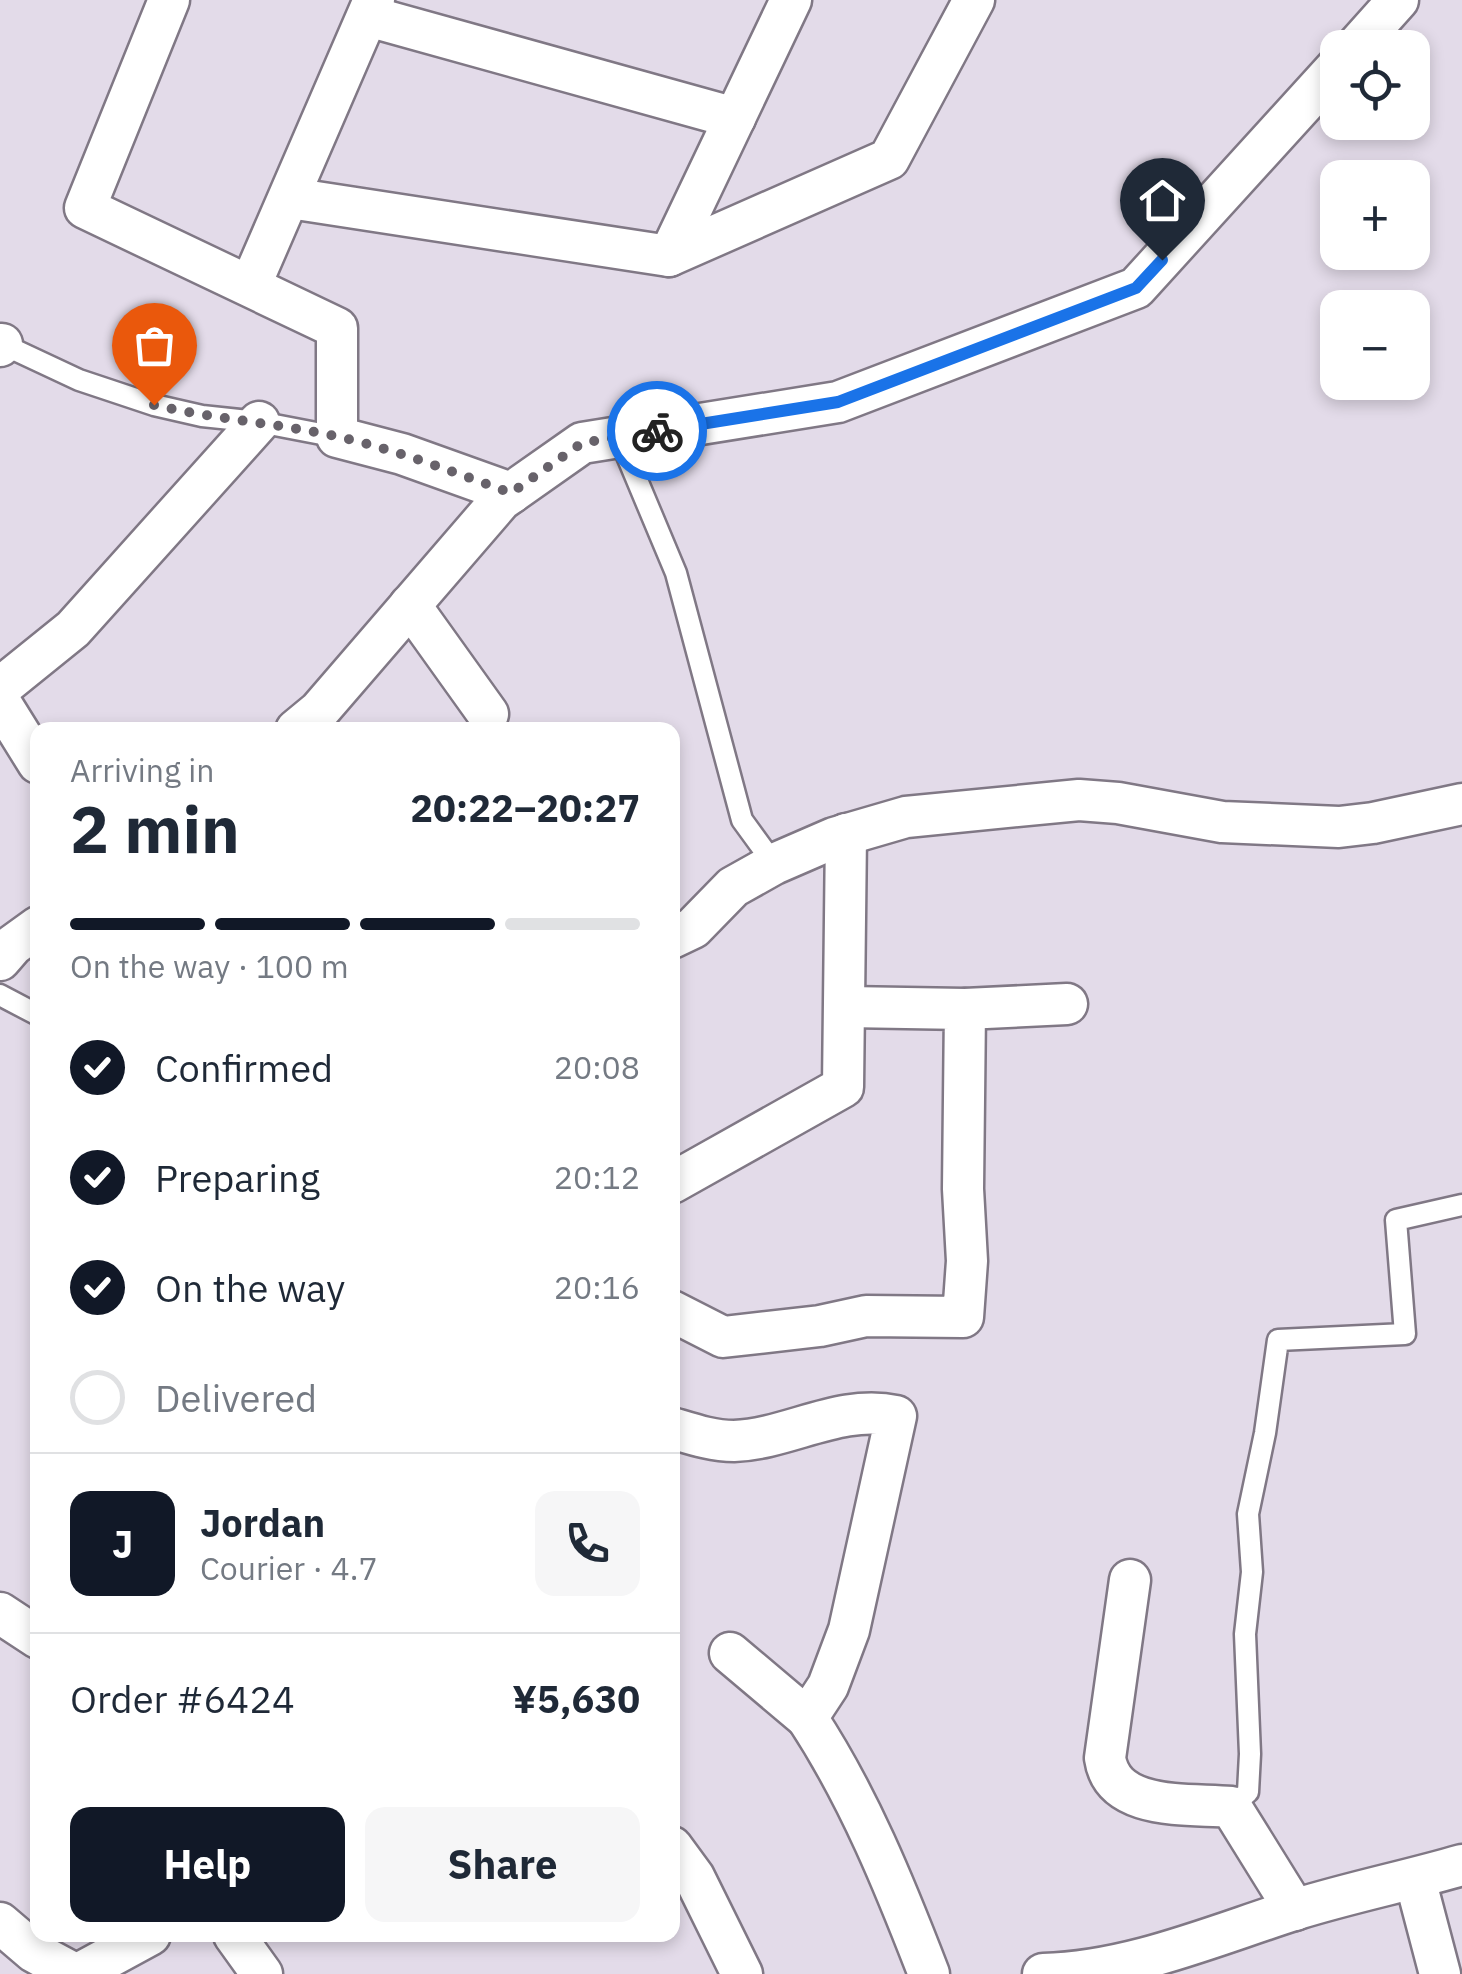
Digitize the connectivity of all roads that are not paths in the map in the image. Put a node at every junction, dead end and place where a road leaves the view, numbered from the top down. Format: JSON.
{"nodes":[{"id":1,"x":170,"y":0,"type":"edge"},
{"id":2,"x":791,"y":0,"type":"edge"},
{"id":3,"x":974,"y":0,"type":"edge"},
{"id":4,"x":1398,"y":0,"type":"edge"},
{"id":5,"x":371,"y":8,"type":"edge"},
{"id":6,"x":1370,"y":30,"type":"edge"},
{"id":7,"x":1320,"y":86,"type":"edge"},
{"id":8,"x":735,"y":118,"type":"junction"},
{"id":9,"x":290,"y":198,"type":"junction"},
{"id":10,"x":669,"y":256,"type":"junction"},
{"id":11,"x":251,"y":284,"type":"junction"},
{"id":12,"x":1,"y":344,"type":"edge"},
{"id":13,"x":259,"y":422,"type":"junction"},
{"id":14,"x":337,"y":436,"type":"junction"},
{"id":15,"x":619,"y":437,"type":"junction"},
{"id":16,"x":511,"y":493,"type":"junction"},
{"id":17,"x":410,"y":606,"type":"junction"},
{"id":18,"x":0,"y":688,"type":"edge"},
{"id":19,"x":0,"y":702,"type":"edge"},
{"id":20,"x":488,"y":714,"type":"dead end"},
{"id":21,"x":306,"y":722,"type":"edge"},
{"id":22,"x":30,"y":750,"type":"edge"},
{"id":23,"x":1462,"y":804,"type":"edge"},
{"id":24,"x":846,"y":834,"type":"junction"},
{"id":25,"x":774,"y":864,"type":"junction"},
{"id":26,"x":30,"y":933,"type":"edge"},
{"id":27,"x":680,"y":934,"type":"edge"},
{"id":28,"x":0,"y":960,"type":"edge"},
{"id":29,"x":0,"y":996,"type":"edge"},
{"id":30,"x":1066,"y":1004,"type":"dead end"},
{"id":31,"x":846,"y":1007,"type":"junction"},
{"id":32,"x":965,"y":1009,"type":"junction"},
{"id":33,"x":30,"y":1011,"type":"edge"},
{"id":34,"x":680,"y":1179,"type":"edge"},
{"id":35,"x":1462,"y":1204,"type":"edge"},
{"id":36,"x":680,"y":1315,"type":"edge"},
{"id":37,"x":680,"y":1430,"type":"edge"},
{"id":38,"x":1130,"y":1580,"type":"dead end"},
{"id":39,"x":0,"y":1613,"type":"edge"},
{"id":40,"x":30,"y":1633,"type":"edge"},
{"id":41,"x":730,"y":1654,"type":"dead end"},
{"id":42,"x":806,"y":1718,"type":"junction"},
{"id":43,"x":1231,"y":1807,"type":"junction"},
{"id":44,"x":680,"y":1858,"type":"edge"},
{"id":45,"x":1462,"y":1865,"type":"edge"},
{"id":46,"x":1415,"y":1879,"type":"junction"},
{"id":47,"x":1295,"y":1910,"type":"junction"},
{"id":48,"x":0,"y":1923,"type":"edge"},
{"id":49,"x":137,"y":1942,"type":"edge"},
{"id":50,"x":239,"y":1942,"type":"edge"},
{"id":51,"x":76,"y":1974,"type":"edge"},
{"id":52,"x":262,"y":1974,"type":"edge"},
{"id":53,"x":742,"y":1974,"type":"edge"},
{"id":54,"x":929,"y":1974,"type":"edge"},
{"id":55,"x":1043,"y":1974,"type":"edge"},
{"id":56,"x":1440,"y":1974,"type":"edge"}],
"edges":[{"from":1,"to":11,"type":"street"},
{"from":2,"to":8,"type":"street"},
{"from":3,"to":10,"type":"street"},
{"from":4,"to":6,"type":"street"},
{"from":5,"to":8,"type":"street"},
{"from":5,"to":9,"type":"street"},
{"from":7,"to":15,"type":"street"},
{"from":8,"to":10,"type":"street"},
{"from":9,"to":10,"type":"street"},
{"from":9,"to":11,"type":"street"},
{"from":11,"to":14,"type":"street"},
{"from":12,"to":13,"type":"lane"},
{"from":13,"to":14,"type":"lane"},
{"from":13,"to":18,"type":"street"},
{"from":14,"to":16,"type":"street"},
{"from":15,"to":16,"type":"street"},
{"from":15,"to":25,"type":"lane"},
{"from":16,"to":17,"type":"street"},
{"from":17,"to":20,"type":"street"},
{"from":17,"to":21,"type":"street"},
{"from":19,"to":22,"type":"street"},
{"from":23,"to":24,"type":"street"},
{"from":24,"to":25,"type":"street"},
{"from":24,"to":31,"type":"street"},
{"from":25,"to":27,"type":"street"},
{"from":26,"to":28,"type":"street"},
{"from":29,"to":33,"type":"lane"},
{"from":30,"to":32,"type":"street"},
{"from":31,"to":32,"type":"street"},
{"from":31,"to":34,"type":"street"},
{"from":32,"to":36,"type":"street"},
{"from":35,"to":43,"type":"lane"},
{"from":37,"to":42,"type":"street"},
{"from":38,"to":43,"type":"street"},
{"from":39,"to":40,"type":"street"},
{"from":41,"to":42,"type":"street"},
{"from":42,"to":54,"type":"street"},
{"from":43,"to":47,"type":"street"},
{"from":44,"to":53,"type":"street"},
{"from":45,"to":46,"type":"street"},
{"from":46,"to":47,"type":"street"},
{"from":46,"to":56,"type":"street"},
{"from":47,"to":55,"type":"street"},
{"from":48,"to":51,"type":"street"},
{"from":49,"to":51,"type":"street"},
{"from":50,"to":52,"type":"street"}]}
